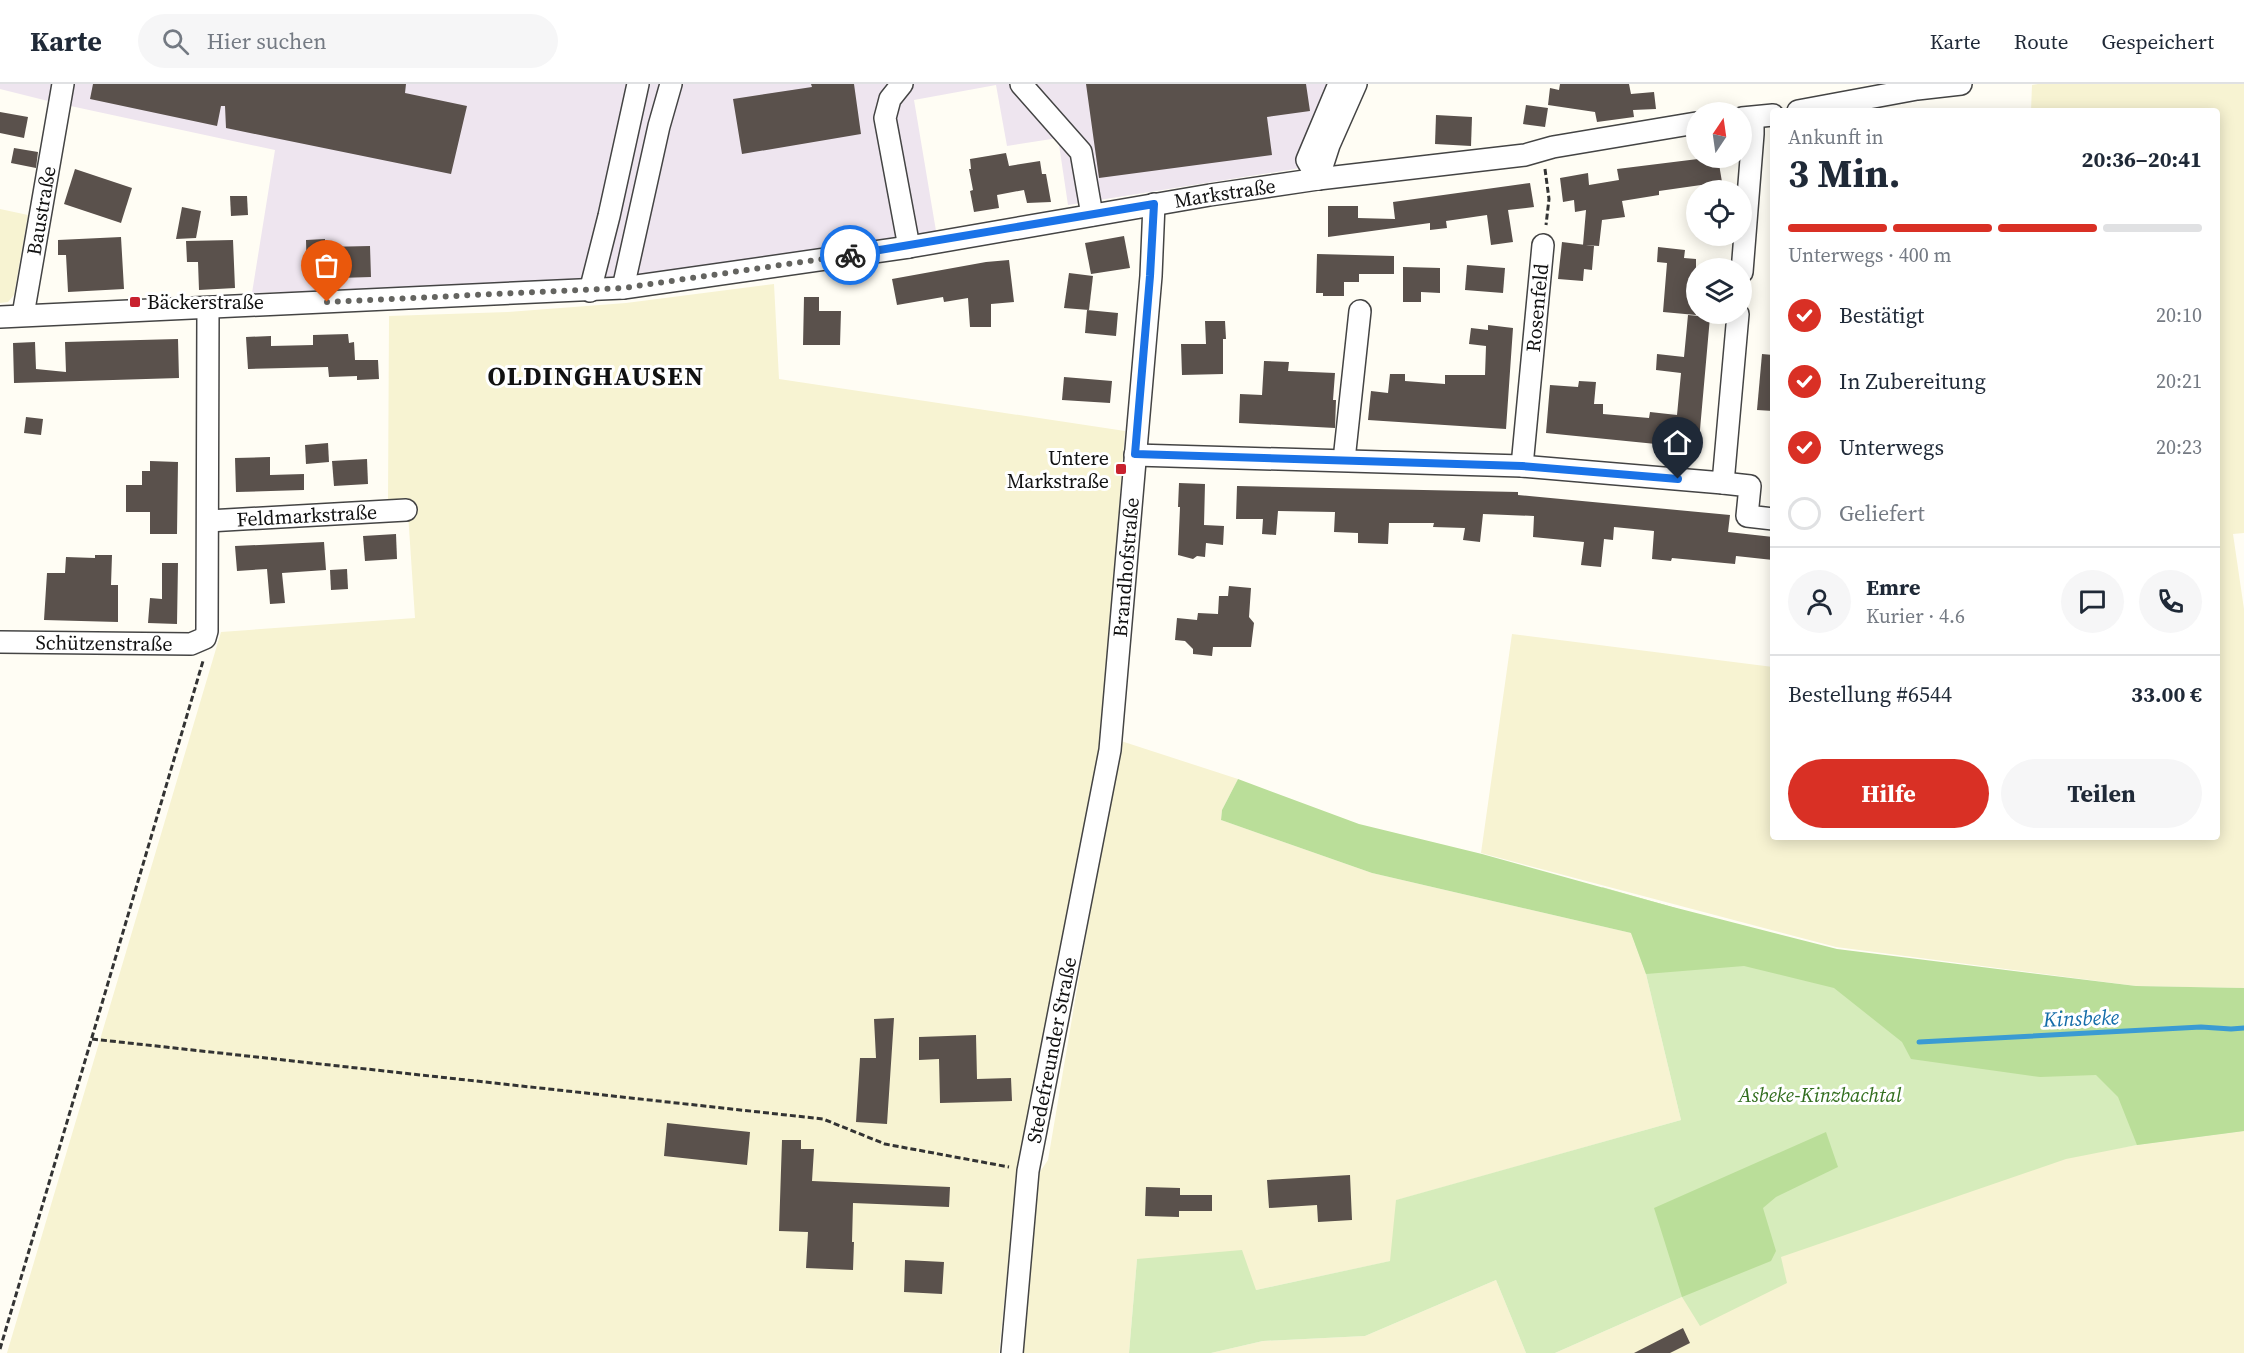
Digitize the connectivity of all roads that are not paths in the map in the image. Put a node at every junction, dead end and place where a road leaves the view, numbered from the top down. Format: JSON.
{"nodes":[{"id":1,"x":638,"y":84,"type":"edge"},
{"id":2,"x":672,"y":84,"type":"edge"},
{"id":3,"x":902,"y":84,"type":"edge"},
{"id":4,"x":1021,"y":84,"type":"edge"},
{"id":5,"x":1339,"y":84,"type":"edge"},
{"id":6,"x":1356,"y":84,"type":"edge"},
{"id":7,"x":1961,"y":84,"type":"edge"},
{"id":8,"x":60,"y":94,"type":"edge"},
{"id":9,"x":1814,"y":108,"type":"edge"},
{"id":10,"x":1756,"y":117,"type":"edge"},
{"id":11,"x":1686,"y":125,"type":"edge"},
{"id":12,"x":1318,"y":179,"type":"junction"},
{"id":13,"x":1154,"y":204,"type":"junction"},
{"id":14,"x":1092,"y":215,"type":"junction"},
{"id":15,"x":1544,"y":245,"type":"road end"},
{"id":16,"x":909,"y":247,"type":"junction"},
{"id":17,"x":1743,"y":258,"type":"edge"},
{"id":18,"x":623,"y":288,"type":"junction"},
{"id":19,"x":590,"y":291,"type":"junction"},
{"id":20,"x":207,"y":308,"type":"junction"},
{"id":21,"x":1359,"y":311,"type":"dead end"},
{"id":22,"x":23,"y":315,"type":"junction"},
{"id":23,"x":0,"y":317,"type":"edge"},
{"id":24,"x":1737,"y":324,"type":"edge"},
{"id":25,"x":1135,"y":454,"type":"junction"},
{"id":26,"x":1344,"y":460,"type":"junction"},
{"id":27,"x":1522,"y":466,"type":"junction"},
{"id":28,"x":1723,"y":483,"type":"junction"},
{"id":29,"x":406,"y":510,"type":"dead end"},
{"id":30,"x":1770,"y":519,"type":"edge"},
{"id":31,"x":208,"y":521,"type":"junction"},
{"id":32,"x":0,"y":642,"type":"edge"},
{"id":33,"x":1110,"y":750,"type":"joint"},
{"id":34,"x":1011,"y":1353,"type":"edge"}],
"edges":[{"from":1,"to":19,"type":"street"},
{"from":2,"to":18,"type":"street"},
{"from":3,"to":16,"type":"street"},
{"from":4,"to":14,"type":"street"},
{"from":5,"to":12,"type":"street"},
{"from":6,"to":12,"type":"street"},
{"from":7,"to":9,"type":"street"},
{"from":8,"to":22,"type":"street","name":"Baustraße"},
{"from":10,"to":17,"type":"street"},
{"from":11,"to":12,"type":"street","name":"Markstraße"},
{"from":12,"to":13,"type":"street","name":"Markstraße"},
{"from":13,"to":14,"type":"street","name":"Markstraße"},
{"from":13,"to":25,"type":"street","name":"Brandhofstraße"},
{"from":14,"to":16,"type":"street","name":"Markstraße"},
{"from":15,"to":27,"type":"street","name":"Rosenfeld"},
{"from":16,"to":18,"type":"street","name":"Markstraße"},
{"from":18,"to":19,"type":"street","name":"Markstraße"},
{"from":19,"to":20,"type":"street","name":"Markstraße"},
{"from":20,"to":22,"type":"street","name":"Markstraße"},
{"from":20,"to":31,"type":"street"},
{"from":21,"to":26,"type":"street"},
{"from":22,"to":23,"type":"street","name":"Markstraße"},
{"from":24,"to":28,"type":"street"},
{"from":25,"to":26,"type":"street"},
{"from":25,"to":33,"type":"street","name":"Brandhofstraße"},
{"from":26,"to":27,"type":"street"},
{"from":27,"to":28,"type":"street"},
{"from":28,"to":30,"type":"street"},
{"from":29,"to":31,"type":"street","name":"Feldmarkstraße"},
{"from":31,"to":32,"type":"street","name":"Schützenstraße"},
{"from":33,"to":34,"type":"street","name":"Stedefreunder Straße"}]}
